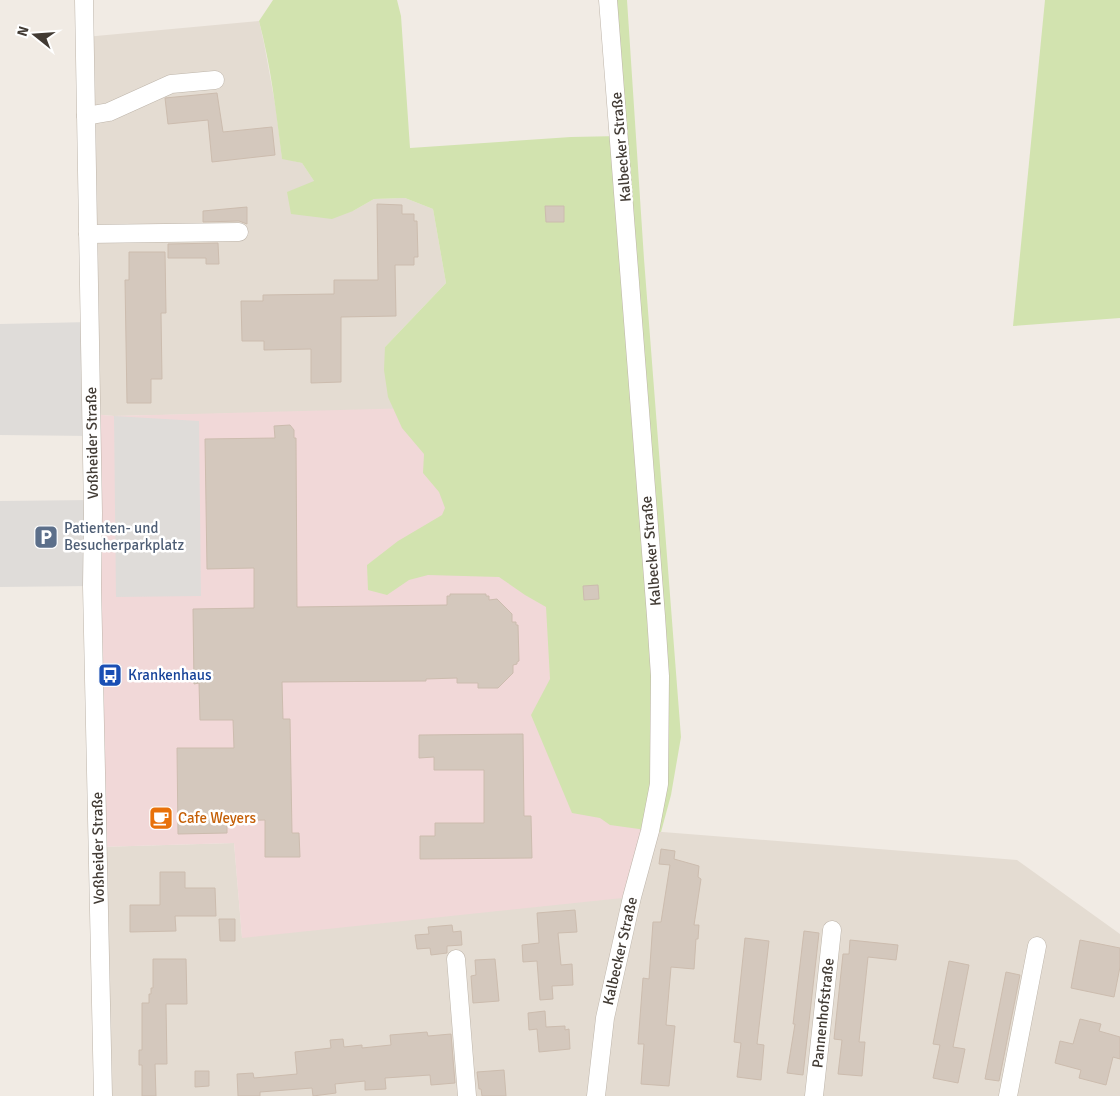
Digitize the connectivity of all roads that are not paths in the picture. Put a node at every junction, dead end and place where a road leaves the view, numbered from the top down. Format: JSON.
{"nodes":[{"id":1,"x":84,"y":0,"type":"edge"},
{"id":2,"x":608,"y":0,"type":"edge"},
{"id":3,"x":215,"y":80,"type":"dead end"},
{"id":4,"x":86,"y":116,"type":"junction"},
{"id":5,"x":239,"y":232,"type":"dead end"},
{"id":6,"x":88,"y":234,"type":"junction"},
{"id":7,"x":832,"y":930,"type":"dead end"},
{"id":8,"x":1037,"y":946,"type":"dead end"},
{"id":9,"x":456,"y":959,"type":"dead end"},
{"id":10,"x":104,"y":1096,"type":"edge"},
{"id":11,"x":466,"y":1096,"type":"edge"},
{"id":12,"x":596,"y":1096,"type":"edge"},
{"id":13,"x":814,"y":1096,"type":"edge"},
{"id":14,"x":1008,"y":1096,"type":"edge"}],
"edges":[{"from":1,"to":4,"type":"street","name":"Voßheider Straße"},
{"from":2,"to":12,"type":"street","name":"Kalbecker Straße"},
{"from":3,"to":4,"type":"street"},
{"from":4,"to":6,"type":"street","name":"Voßheider Straße"},
{"from":5,"to":6,"type":"street"},
{"from":6,"to":10,"type":"street","name":"Voßheider Straße"},
{"from":7,"to":13,"type":"street","name":"Pannenhofstraße"},
{"from":8,"to":14,"type":"street"},
{"from":9,"to":11,"type":"street"}]}
